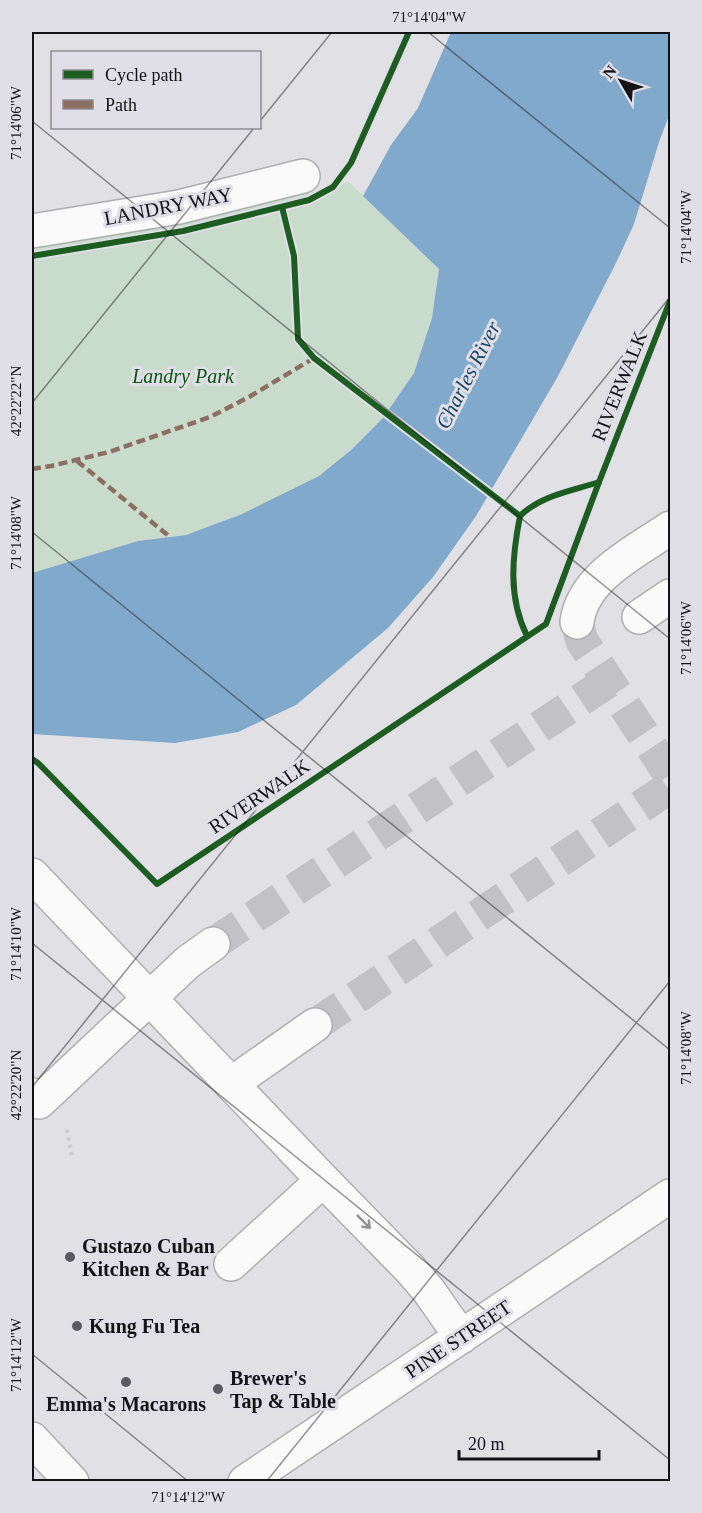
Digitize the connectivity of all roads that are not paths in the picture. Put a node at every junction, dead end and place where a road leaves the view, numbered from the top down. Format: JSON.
{"nodes":[{"id":1,"x":303,"y":176,"type":"dead end"},
{"id":2,"x":32,"y":231,"type":"edge"},
{"id":3,"x":670,"y":528,"type":"edge"},
{"id":4,"x":670,"y":596,"type":"edge"},
{"id":5,"x":639,"y":617,"type":"dead end"},
{"id":6,"x":561,"y":623,"type":"road end"},
{"id":7,"x":32,"y":875,"type":"edge"},
{"id":8,"x":213,"y":944,"type":"tunnel mouth"},
{"id":9,"x":150,"y":998,"type":"junction"},
{"id":10,"x":315,"y":1025,"type":"tunnel mouth"},
{"id":11,"x":231,"y":1084,"type":"junction"},
{"id":12,"x":32,"y":1095,"type":"edge"},
{"id":13,"x":323,"y":1180,"type":"junction"},
{"id":14,"x":670,"y":1196,"type":"edge"},
{"id":15,"x":231,"y":1264,"type":"dead end"},
{"id":16,"x":461,"y":1337,"type":"junction"},
{"id":17,"x":32,"y":1439,"type":"edge"},
{"id":18,"x":72,"y":1482,"type":"edge"},
{"id":19,"x":245,"y":1482,"type":"edge"}],
"edges":[{"from":1,"to":2,"type":"street","name":"LANDRY WAY"},
{"from":3,"to":6,"type":"street"},
{"from":4,"to":5,"type":"street"},
{"from":7,"to":9,"type":"street"},
{"from":8,"to":9,"type":"street"},
{"from":9,"to":11,"type":"street"},
{"from":9,"to":12,"type":"street"},
{"from":10,"to":11,"type":"street"},
{"from":11,"to":13,"type":"street"},
{"from":13,"to":15,"type":"street"},
{"from":13,"to":16,"type":"street","one_way":true},
{"from":14,"to":16,"type":"street","name":"PINE STREET"},
{"from":16,"to":19,"type":"street","name":"PINE STREET"},
{"from":17,"to":18,"type":"street"}]}
